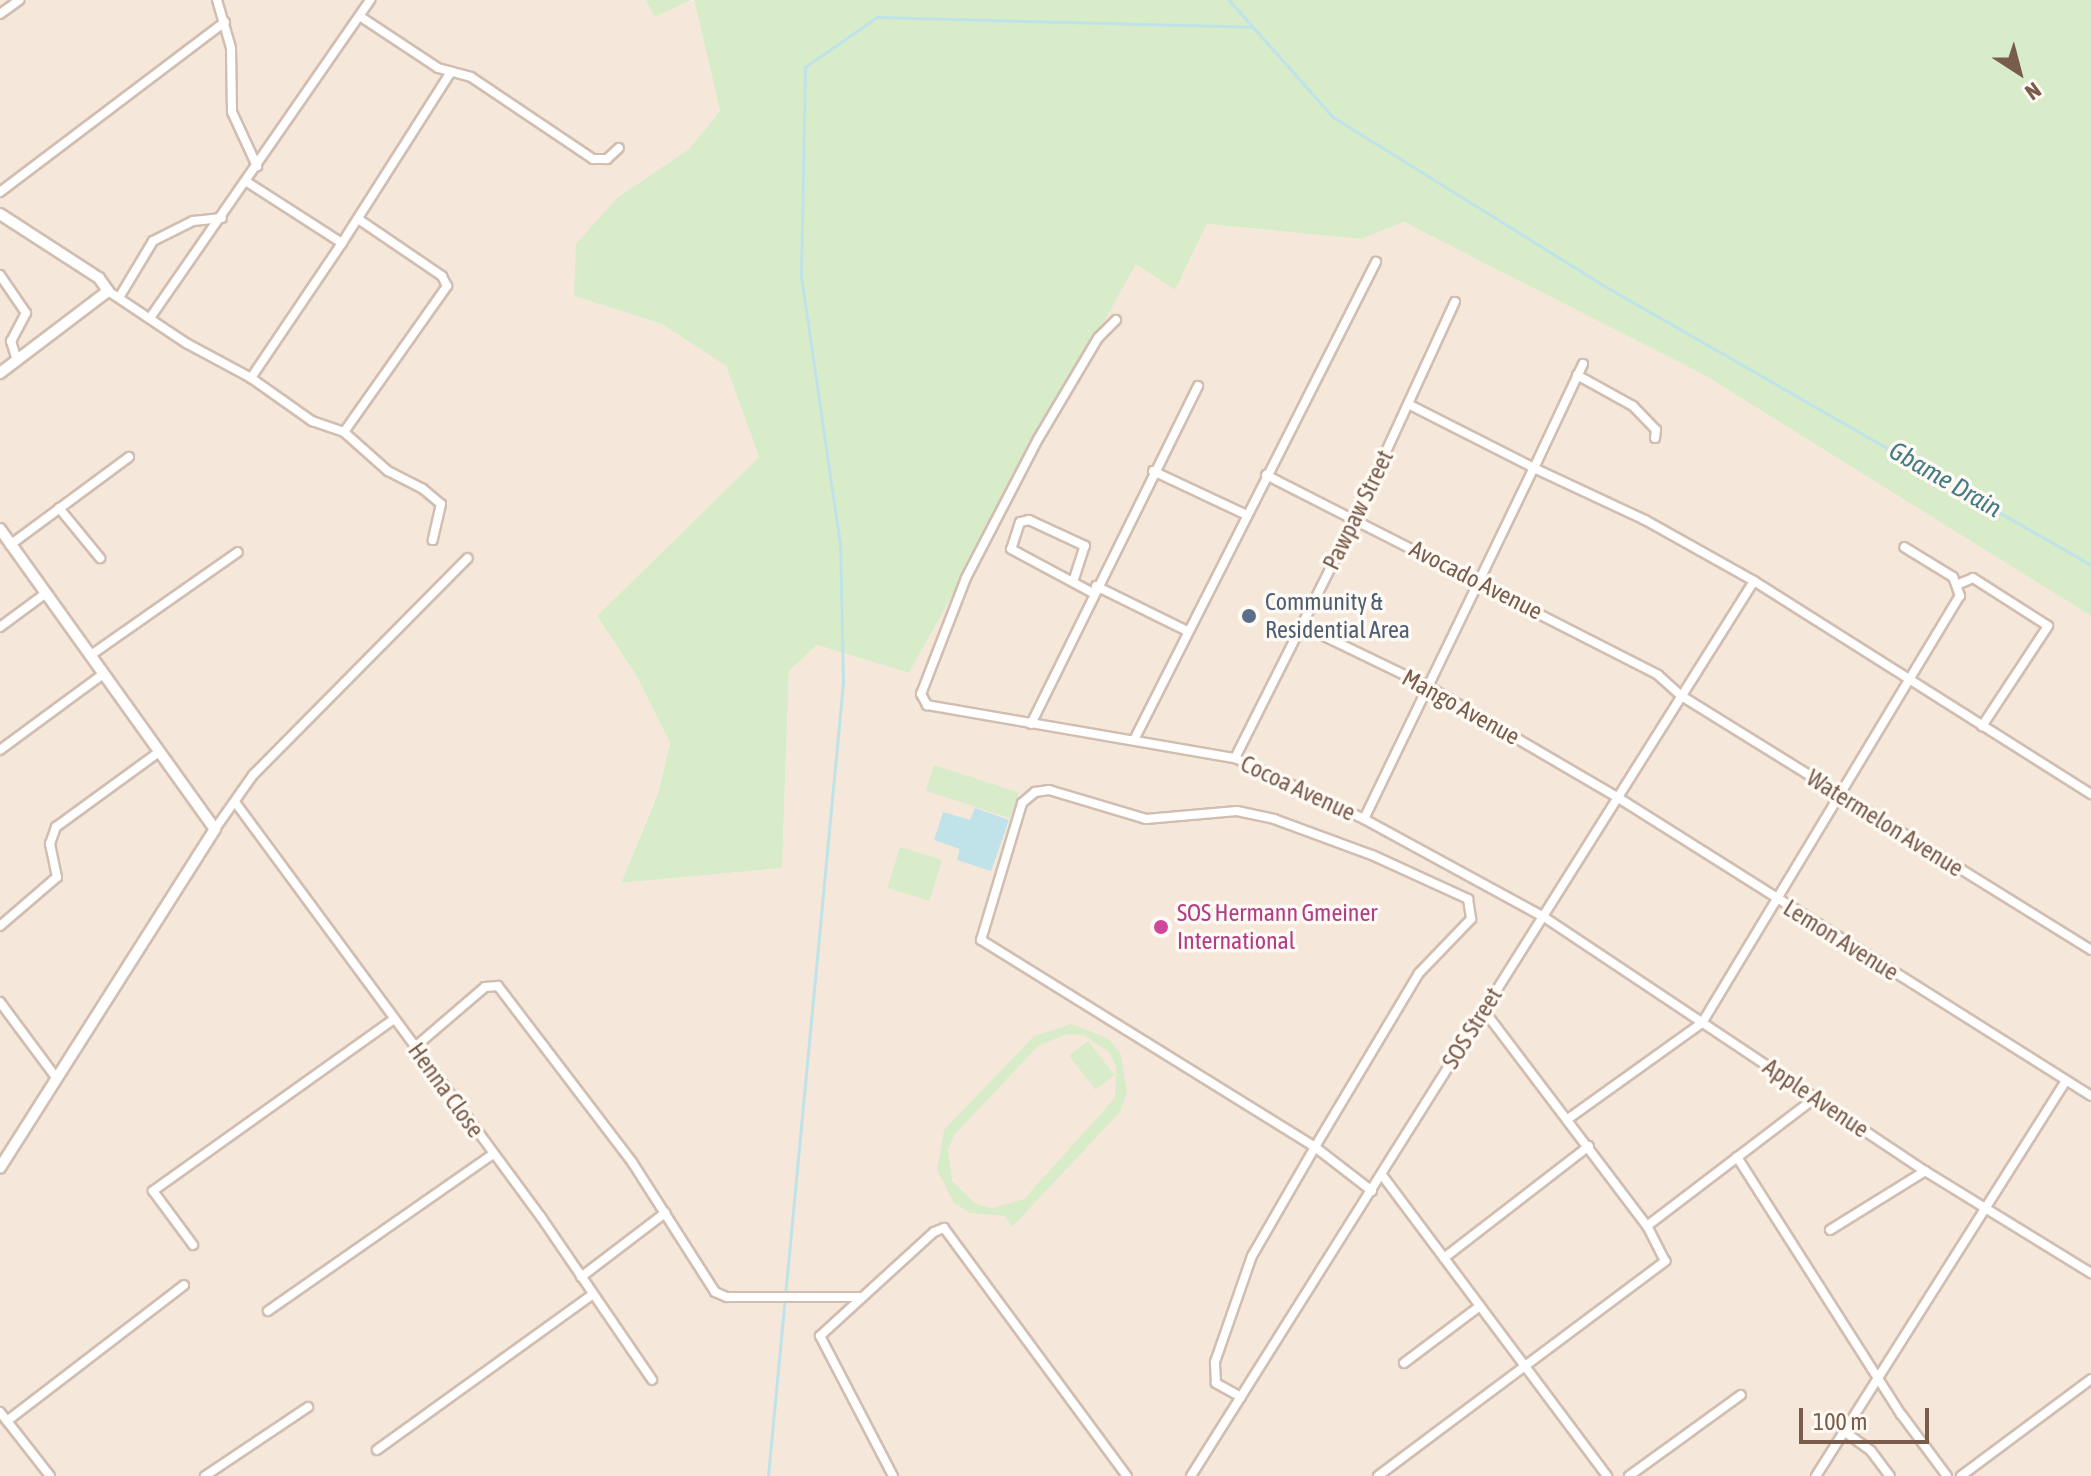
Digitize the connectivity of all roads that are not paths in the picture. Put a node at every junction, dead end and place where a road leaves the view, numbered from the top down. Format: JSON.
{"nodes":[{"id":1,"x":19,"y":0,"type":"edge"},
{"id":2,"x":217,"y":0,"type":"edge"},
{"id":3,"x":370,"y":0,"type":"edge"},
{"id":4,"x":0,"y":14,"type":"edge"},
{"id":5,"x":361,"y":17,"type":"junction"},
{"id":6,"x":225,"y":22,"type":"junction"},
{"id":7,"x":451,"y":72,"type":"junction"},
{"id":8,"x":619,"y":148,"type":"dead end"},
{"id":9,"x":257,"y":166,"type":"junction"},
{"id":10,"x":247,"y":182,"type":"junction"},
{"id":11,"x":0,"y":192,"type":"edge"},
{"id":12,"x":0,"y":214,"type":"edge"},
{"id":13,"x":222,"y":218,"type":"junction"},
{"id":14,"x":358,"y":219,"type":"junction"},
{"id":15,"x":342,"y":243,"type":"junction"},
{"id":16,"x":1376,"y":262,"type":"dead end"},
{"id":17,"x":0,"y":275,"type":"edge"},
{"id":18,"x":108,"y":291,"type":"junction"},
{"id":19,"x":120,"y":296,"type":"junction"},
{"id":20,"x":1455,"y":302,"type":"dead end"},
{"id":21,"x":150,"y":318,"type":"junction"},
{"id":22,"x":1116,"y":320,"type":"dead end"},
{"id":23,"x":17,"y":361,"type":"junction"},
{"id":24,"x":1583,"y":364,"type":"dead end"},
{"id":25,"x":0,"y":373,"type":"edge"},
{"id":26,"x":1577,"y":375,"type":"junction"},
{"id":27,"x":251,"y":378,"type":"junction"},
{"id":28,"x":1198,"y":386,"type":"dead end"},
{"id":29,"x":1408,"y":404,"type":"junction"},
{"id":30,"x":344,"y":432,"type":"junction"},
{"id":31,"x":1655,"y":438,"type":"dead end"},
{"id":32,"x":129,"y":457,"type":"dead end"},
{"id":33,"x":1534,"y":468,"type":"junction"},
{"id":34,"x":1153,"y":471,"type":"junction"},
{"id":35,"x":1266,"y":475,"type":"junction"},
{"id":36,"x":59,"y":508,"type":"junction"},
{"id":37,"x":1245,"y":514,"type":"junction"},
{"id":38,"x":1355,"y":519,"type":"junction"},
{"id":39,"x":0,"y":529,"type":"edge"},
{"id":40,"x":433,"y":540,"type":"dead end"},
{"id":41,"x":10,"y":545,"type":"junction"},
{"id":42,"x":1904,"y":547,"type":"dead end"},
{"id":43,"x":238,"y":552,"type":"dead end"},
{"id":44,"x":100,"y":558,"type":"dead end"},
{"id":45,"x":468,"y":558,"type":"dead end"},
{"id":46,"x":1477,"y":579,"type":"junction"},
{"id":47,"x":1754,"y":581,"type":"junction"},
{"id":48,"x":1073,"y":582,"type":"junction"},
{"id":49,"x":1959,"y":584,"type":"junction"},
{"id":50,"x":1095,"y":590,"type":"junction"},
{"id":51,"x":45,"y":594,"type":"junction"},
{"id":52,"x":1301,"y":625,"type":"junction"},
{"id":53,"x":0,"y":627,"type":"edge"},
{"id":54,"x":1187,"y":631,"type":"junction"},
{"id":55,"x":91,"y":655,"type":"junction"},
{"id":56,"x":103,"y":674,"type":"junction"},
{"id":57,"x":1909,"y":681,"type":"junction"},
{"id":58,"x":1427,"y":686,"type":"junction"},
{"id":59,"x":1680,"y":695,"type":"junction"},
{"id":60,"x":1031,"y":724,"type":"junction"},
{"id":61,"x":1982,"y":726,"type":"junction"},
{"id":62,"x":1134,"y":740,"type":"junction"},
{"id":63,"x":0,"y":750,"type":"edge"},
{"id":64,"x":159,"y":752,"type":"junction"},
{"id":65,"x":1235,"y":758,"type":"junction"},
{"id":66,"x":2091,"y":794,"type":"edge"},
{"id":67,"x":1617,"y":797,"type":"junction"},
{"id":68,"x":1840,"y":797,"type":"junction"},
{"id":69,"x":235,"y":802,"type":"junction"},
{"id":70,"x":1364,"y":819,"type":"junction"},
{"id":71,"x":215,"y":829,"type":"junction"},
{"id":72,"x":1779,"y":901,"type":"junction"},
{"id":73,"x":1544,"y":917,"type":"junction"},
{"id":74,"x":0,"y":926,"type":"edge"},
{"id":75,"x":2091,"y":950,"type":"edge"},
{"id":76,"x":0,"y":1002,"type":"edge"},
{"id":77,"x":1483,"y":1009,"type":"junction"},
{"id":78,"x":394,"y":1019,"type":"junction"},
{"id":79,"x":1702,"y":1023,"type":"junction"},
{"id":80,"x":415,"y":1047,"type":"junction"},
{"id":81,"x":55,"y":1076,"type":"junction"},
{"id":82,"x":2066,"y":1081,"type":"junction"},
{"id":83,"x":2091,"y":1096,"type":"edge"},
{"id":84,"x":1814,"y":1099,"type":"junction"},
{"id":85,"x":1568,"y":1119,"type":"junction"},
{"id":86,"x":1589,"y":1146,"type":"junction"},
{"id":87,"x":1315,"y":1147,"type":"junction"},
{"id":88,"x":493,"y":1154,"type":"junction"},
{"id":89,"x":1737,"y":1157,"type":"junction"},
{"id":90,"x":0,"y":1168,"type":"edge"},
{"id":91,"x":1925,"y":1171,"type":"junction"},
{"id":92,"x":1382,"y":1175,"type":"junction"},
{"id":93,"x":1372,"y":1191,"type":"junction"},
{"id":94,"x":1989,"y":1210,"type":"junction"},
{"id":95,"x":665,"y":1213,"type":"junction"},
{"id":96,"x":1647,"y":1226,"type":"junction"},
{"id":97,"x":1830,"y":1230,"type":"dead end"},
{"id":98,"x":193,"y":1245,"type":"dead end"},
{"id":99,"x":1444,"y":1258,"type":"junction"},
{"id":100,"x":2091,"y":1273,"type":"edge"},
{"id":101,"x":581,"y":1277,"type":"junction"},
{"id":102,"x":184,"y":1285,"type":"dead end"},
{"id":103,"x":593,"y":1294,"type":"junction"},
{"id":104,"x":860,"y":1297,"type":"junction"},
{"id":105,"x":1480,"y":1306,"type":"junction"},
{"id":106,"x":268,"y":1311,"type":"dead end"},
{"id":107,"x":1404,"y":1363,"type":"dead end"},
{"id":108,"x":1526,"y":1365,"type":"junction"},
{"id":109,"x":1879,"y":1379,"type":"junction"},
{"id":110,"x":2091,"y":1379,"type":"edge"},
{"id":111,"x":652,"y":1380,"type":"dead end"},
{"id":112,"x":1741,"y":1395,"type":"dead end"},
{"id":113,"x":1241,"y":1397,"type":"junction"},
{"id":114,"x":308,"y":1407,"type":"dead end"},
{"id":115,"x":0,"y":1412,"type":"edge"},
{"id":116,"x":7,"y":1421,"type":"junction"},
{"id":117,"x":1845,"y":1432,"type":"junction"},
{"id":118,"x":377,"y":1450,"type":"dead end"},
{"id":119,"x":50,"y":1476,"type":"edge"},
{"id":120,"x":205,"y":1476,"type":"edge"},
{"id":121,"x":893,"y":1476,"type":"edge"},
{"id":122,"x":1127,"y":1476,"type":"edge"},
{"id":123,"x":1191,"y":1476,"type":"edge"},
{"id":124,"x":1378,"y":1476,"type":"edge"},
{"id":125,"x":1607,"y":1476,"type":"edge"},
{"id":126,"x":1629,"y":1476,"type":"edge"},
{"id":127,"x":1816,"y":1476,"type":"edge"},
{"id":128,"x":1890,"y":1476,"type":"edge"},
{"id":129,"x":1947,"y":1476,"type":"edge"},
{"id":130,"x":1961,"y":1476,"type":"edge"}],
"edges":[{"from":1,"to":4,"type":"street"},
{"from":2,"to":6,"type":"street"},
{"from":3,"to":5,"type":"street"},
{"from":5,"to":7,"type":"street"},
{"from":5,"to":9,"type":"street"},
{"from":6,"to":9,"type":"street"},
{"from":6,"to":11,"type":"street"},
{"from":7,"to":8,"type":"street"},
{"from":7,"to":14,"type":"street"},
{"from":9,"to":10,"type":"street"},
{"from":10,"to":13,"type":"street"},
{"from":10,"to":15,"type":"street"},
{"from":12,"to":18,"type":"street"},
{"from":13,"to":19,"type":"street"},
{"from":13,"to":21,"type":"street"},
{"from":14,"to":15,"type":"street"},
{"from":14,"to":30,"type":"street"},
{"from":15,"to":27,"type":"street"},
{"from":16,"to":35,"type":"street"},
{"from":17,"to":23,"type":"street"},
{"from":18,"to":19,"type":"street"},
{"from":18,"to":23,"type":"street"},
{"from":19,"to":21,"type":"street"},
{"from":20,"to":29,"type":"street","name":"Pawpaw Street"},
{"from":21,"to":27,"type":"street"},
{"from":22,"to":60,"type":"street","name":"Cocoa Avenue"},
{"from":23,"to":25,"type":"street"},
{"from":24,"to":26,"type":"street"},
{"from":26,"to":31,"type":"street"},
{"from":26,"to":33,"type":"street"},
{"from":27,"to":30,"type":"street"},
{"from":28,"to":34,"type":"street"},
{"from":29,"to":33,"type":"street"},
{"from":29,"to":38,"type":"street","name":"Pawpaw Street"},
{"from":30,"to":40,"type":"street"},
{"from":32,"to":36,"type":"street"},
{"from":33,"to":46,"type":"street"},
{"from":33,"to":47,"type":"street"},
{"from":34,"to":37,"type":"street"},
{"from":34,"to":50,"type":"street"},
{"from":35,"to":37,"type":"street"},
{"from":35,"to":38,"type":"street","name":"Avocado Avenue"},
{"from":36,"to":41,"type":"street"},
{"from":36,"to":44,"type":"street"},
{"from":37,"to":54,"type":"street"},
{"from":38,"to":46,"type":"street","name":"Avocado Avenue"},
{"from":38,"to":52,"type":"street","name":"Pawpaw Street"},
{"from":39,"to":41,"type":"street"},
{"from":41,"to":51,"type":"street"},
{"from":42,"to":49,"type":"street"},
{"from":43,"to":55,"type":"street"},
{"from":45,"to":69,"type":"street"},
{"from":46,"to":58,"type":"street"},
{"from":46,"to":59,"type":"street","name":"Avocado Avenue"},
{"from":47,"to":57,"type":"street"},
{"from":47,"to":59,"type":"street","name":"SOS Street"},
{"from":48,"to":48,"type":"street"},
{"from":48,"to":50,"type":"street"},
{"from":49,"to":57,"type":"street"},
{"from":49,"to":61,"type":"street"},
{"from":50,"to":54,"type":"street"},
{"from":50,"to":60,"type":"street"},
{"from":51,"to":53,"type":"street"},
{"from":51,"to":55,"type":"street"},
{"from":52,"to":58,"type":"street","name":"Mango Avenue"},
{"from":52,"to":65,"type":"street","name":"Pawpaw Street"},
{"from":54,"to":62,"type":"street"},
{"from":55,"to":56,"type":"street"},
{"from":56,"to":63,"type":"street"},
{"from":56,"to":64,"type":"street"},
{"from":57,"to":61,"type":"street"},
{"from":57,"to":68,"type":"street"},
{"from":58,"to":67,"type":"street","name":"Mango Avenue"},
{"from":58,"to":70,"type":"street"},
{"from":59,"to":67,"type":"street","name":"SOS Street"},
{"from":59,"to":68,"type":"street","name":"Watermelon Avenue"},
{"from":60,"to":62,"type":"street","name":"Cocoa Avenue"},
{"from":61,"to":66,"type":"street"},
{"from":62,"to":65,"type":"street","name":"Cocoa Avenue"},
{"from":64,"to":71,"type":"street"},
{"from":64,"to":74,"type":"street"},
{"from":65,"to":70,"type":"street","name":"Cocoa Avenue"},
{"from":67,"to":72,"type":"street","name":"Lemon Avenue"},
{"from":67,"to":73,"type":"street","name":"SOS Street"},
{"from":68,"to":72,"type":"street"},
{"from":68,"to":75,"type":"street","name":"Watermelon Avenue"},
{"from":69,"to":71,"type":"street"},
{"from":69,"to":78,"type":"street","name":"Henna Close"},
{"from":70,"to":73,"type":"street","name":"Cocoa Avenue"},
{"from":71,"to":81,"type":"street"},
{"from":72,"to":79,"type":"street"},
{"from":72,"to":82,"type":"street","name":"Lemon Avenue"},
{"from":73,"to":77,"type":"street","name":"SOS Street"},
{"from":73,"to":79,"type":"street","name":"Apple Avenue"},
{"from":76,"to":81,"type":"street"},
{"from":77,"to":85,"type":"street"},
{"from":77,"to":92,"type":"street","name":"SOS Street"},
{"from":78,"to":80,"type":"street","name":"Henna Close"},
{"from":78,"to":98,"type":"street"},
{"from":79,"to":84,"type":"street","name":"Apple Avenue"},
{"from":79,"to":85,"type":"street"},
{"from":80,"to":88,"type":"street","name":"Henna Close"},
{"from":80,"to":95,"type":"street"},
{"from":81,"to":90,"type":"street"},
{"from":82,"to":83,"type":"street","name":"Lemon Avenue"},
{"from":82,"to":94,"type":"street"},
{"from":84,"to":89,"type":"street"},
{"from":84,"to":91,"type":"street","name":"Apple Avenue"},
{"from":85,"to":86,"type":"street"},
{"from":86,"to":96,"type":"street"},
{"from":86,"to":99,"type":"street"},
{"from":87,"to":87,"type":"street"},
{"from":87,"to":93,"type":"street"},
{"from":87,"to":113,"type":"street"},
{"from":88,"to":101,"type":"street","name":"Henna Close"},
{"from":88,"to":106,"type":"street"},
{"from":89,"to":96,"type":"street"},
{"from":89,"to":109,"type":"street"},
{"from":91,"to":94,"type":"street","name":"Apple Avenue"},
{"from":91,"to":97,"type":"street"},
{"from":92,"to":93,"type":"street","name":"SOS Street"},
{"from":92,"to":99,"type":"street"},
{"from":93,"to":113,"type":"street","name":"SOS Street"},
{"from":94,"to":100,"type":"street","name":"Apple Avenue"},
{"from":94,"to":109,"type":"street"},
{"from":95,"to":101,"type":"street"},
{"from":95,"to":104,"type":"street"},
{"from":96,"to":108,"type":"street"},
{"from":99,"to":105,"type":"street"},
{"from":101,"to":103,"type":"street","name":"Henna Close"},
{"from":102,"to":116,"type":"street"},
{"from":103,"to":111,"type":"street","name":"Henna Close"},
{"from":103,"to":118,"type":"street"},
{"from":104,"to":121,"type":"street"},
{"from":104,"to":122,"type":"street"},
{"from":105,"to":107,"type":"street"},
{"from":105,"to":108,"type":"street"},
{"from":108,"to":124,"type":"street"},
{"from":108,"to":125,"type":"street"},
{"from":109,"to":117,"type":"street"},
{"from":109,"to":129,"type":"street"},
{"from":110,"to":130,"type":"street"},
{"from":112,"to":126,"type":"street"},
{"from":113,"to":123,"type":"street","name":"SOS Street"},
{"from":114,"to":120,"type":"street"},
{"from":115,"to":116,"type":"street"},
{"from":116,"to":119,"type":"street"},
{"from":117,"to":127,"type":"street"},
{"from":117,"to":128,"type":"street"}]}
